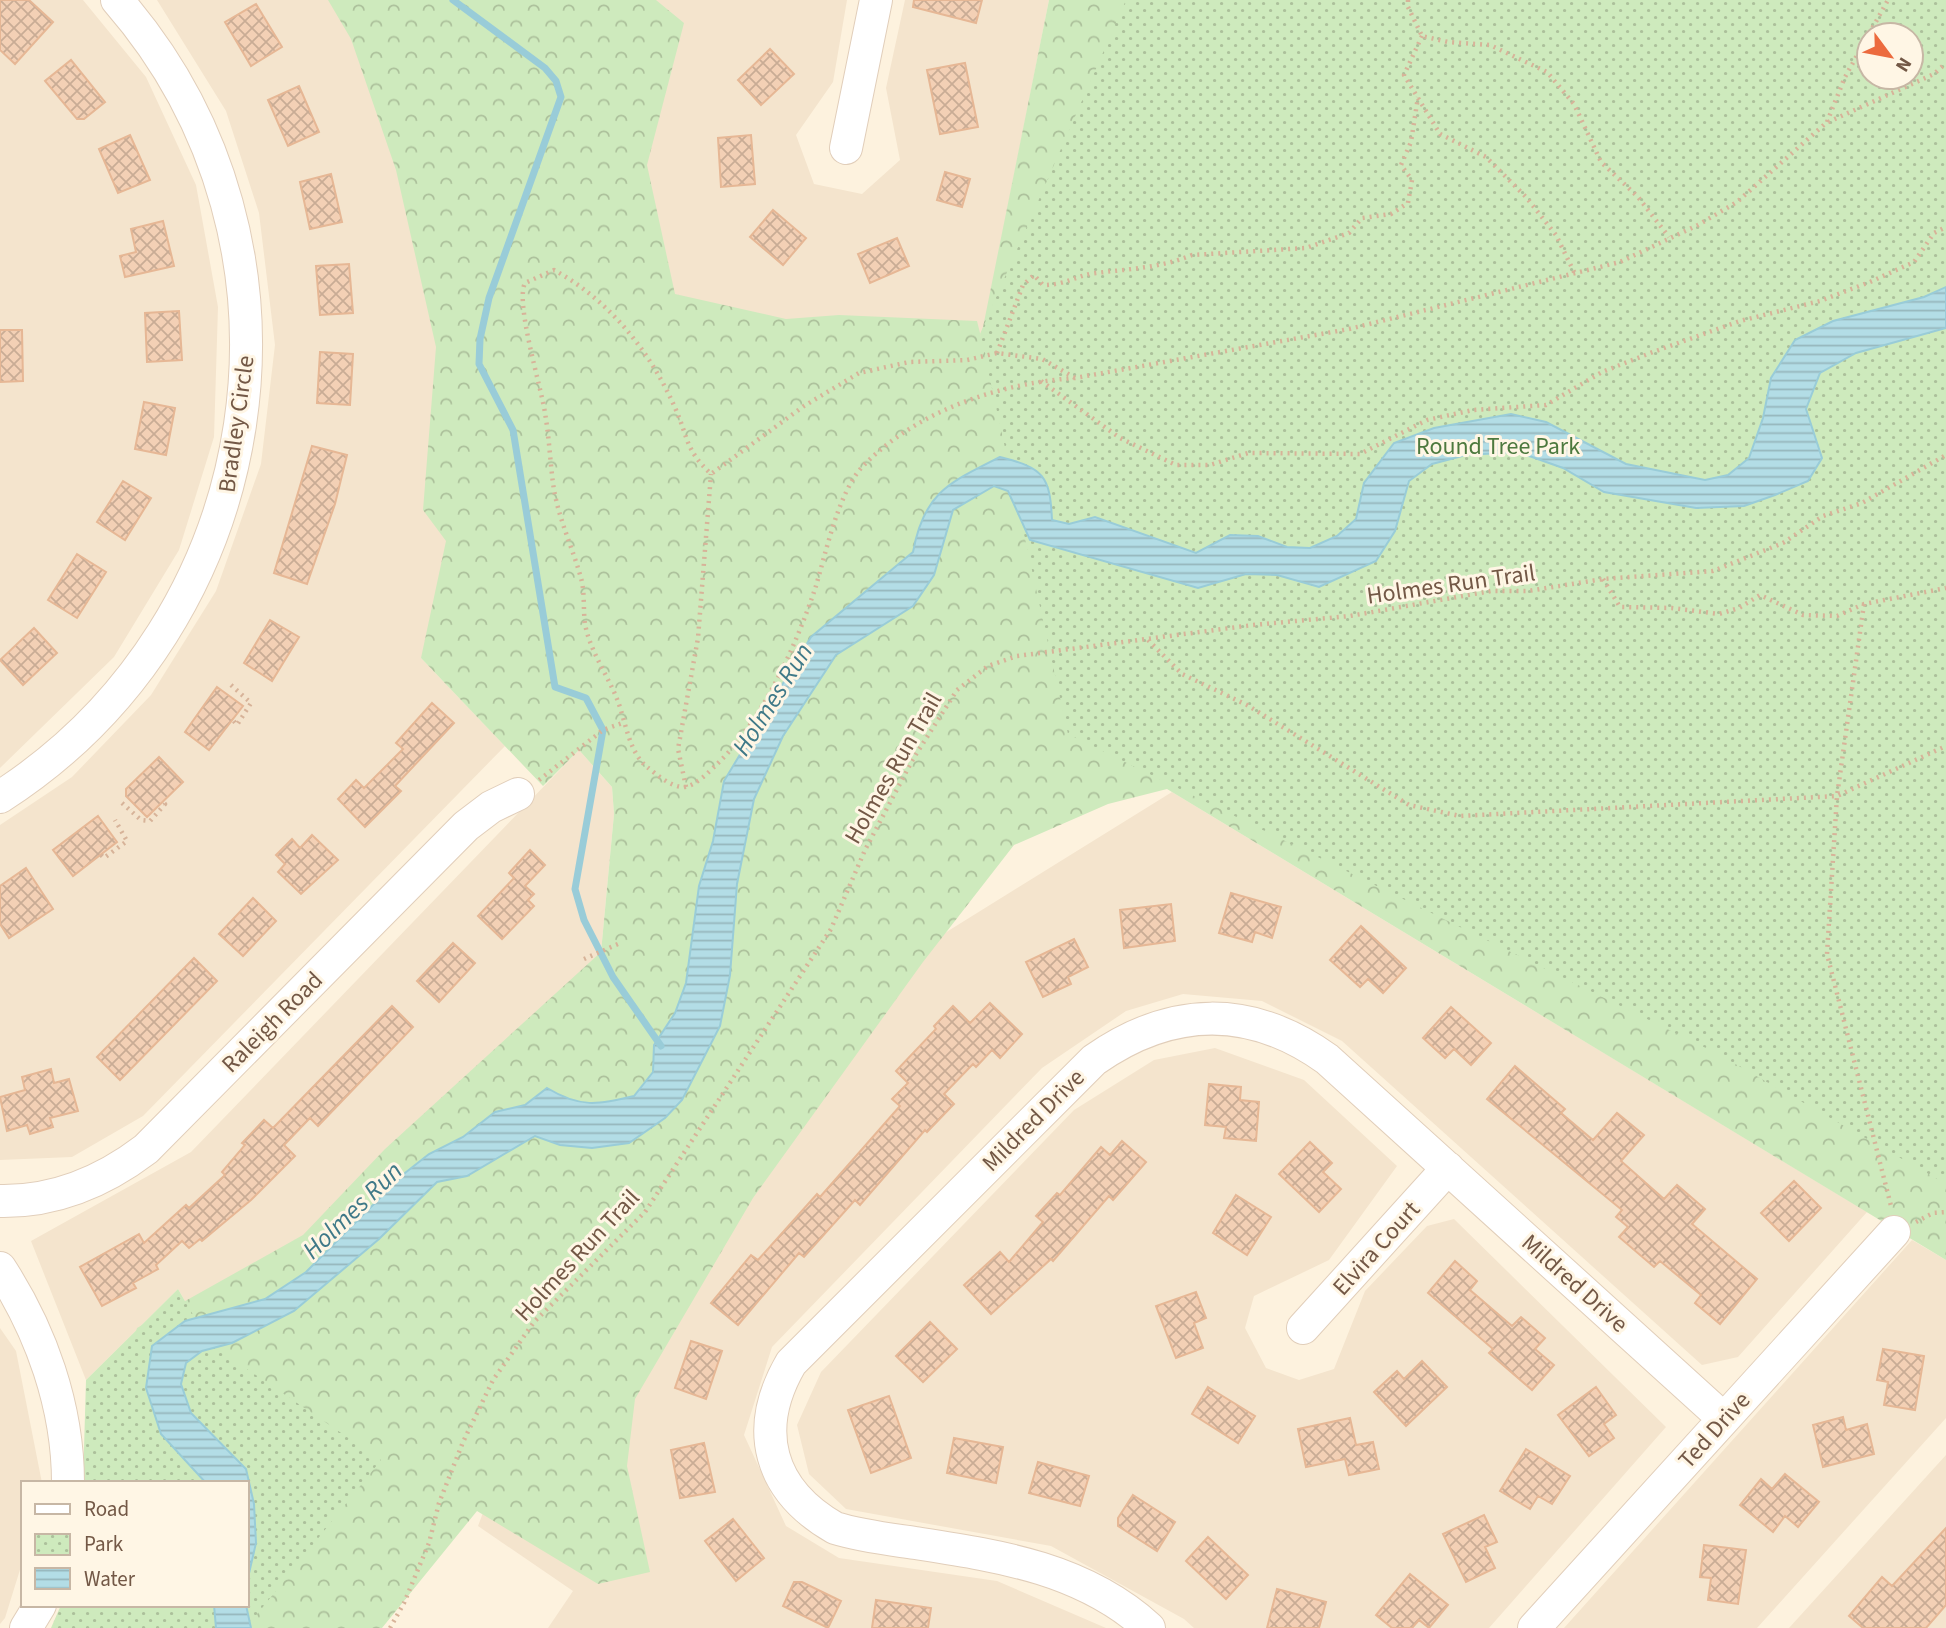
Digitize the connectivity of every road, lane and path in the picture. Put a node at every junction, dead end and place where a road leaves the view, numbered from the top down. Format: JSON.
{"nodes":[{"id":1,"x":117,"y":0,"type":"edge"},
{"id":2,"x":876,"y":0,"type":"edge"},
{"id":3,"x":1408,"y":0,"type":"edge"},
{"id":4,"x":1888,"y":0,"type":"edge"},
{"id":5,"x":1422,"y":36,"type":"junction"},
{"id":6,"x":1946,"y":63,"type":"edge"},
{"id":7,"x":1418,"y":97,"type":"junction"},
{"id":8,"x":1826,"y":123,"type":"junction"},
{"id":9,"x":846,"y":148,"type":"dead end"},
{"id":10,"x":1946,"y":227,"type":"edge"},
{"id":11,"x":1669,"y":237,"type":"junction"},
{"id":12,"x":1575,"y":274,"type":"junction"},
{"id":13,"x":997,"y":353,"type":"junction"},
{"id":14,"x":1075,"y":378,"type":"junction"},
{"id":15,"x":1040,"y":381,"type":"junction"},
{"id":16,"x":1946,"y":455,"type":"edge"},
{"id":17,"x":712,"y":474,"type":"junction"},
{"id":18,"x":1603,"y":579,"type":"junction"},
{"id":19,"x":1946,"y":588,"type":"edge"},
{"id":20,"x":1864,"y":604,"type":"junction"},
{"id":21,"x":1147,"y":639,"type":"junction"},
{"id":22,"x":231,"y":685,"type":"dead end"},
{"id":23,"x":232,"y":719,"type":"dead end"},
{"id":24,"x":625,"y":722,"type":"junction"},
{"id":25,"x":1946,"y":746,"type":"edge"},
{"id":26,"x":686,"y":787,"type":"junction"},
{"id":27,"x":518,"y":794,"type":"joint"},
{"id":28,"x":1837,"y":796,"type":"junction"},
{"id":29,"x":0,"y":797,"type":"edge"},
{"id":30,"x":163,"y":802,"type":"dead end"},
{"id":31,"x":122,"y":803,"type":"dead end"},
{"id":32,"x":115,"y":820,"type":"dead end"},
{"id":33,"x":101,"y":855,"type":"dead end"},
{"id":34,"x":618,"y":944,"type":"dead end"},
{"id":35,"x":584,"y":959,"type":"dead end"},
{"id":36,"x":1448,"y":1168,"type":"junction"},
{"id":37,"x":0,"y":1201,"type":"edge"},
{"id":38,"x":1946,"y":1212,"type":"edge"},
{"id":39,"x":1894,"y":1232,"type":"junction"},
{"id":40,"x":0,"y":1268,"type":"edge"},
{"id":41,"x":1303,"y":1328,"type":"dead end"},
{"id":42,"x":1724,"y":1419,"type":"junction"},
{"id":43,"x":68,"y":1481,"type":"edge"},
{"id":44,"x":39,"y":1607,"type":"edge"},
{"id":45,"x":26,"y":1628,"type":"edge"},
{"id":46,"x":390,"y":1628,"type":"edge"},
{"id":47,"x":1149,"y":1628,"type":"edge"},
{"id":48,"x":1534,"y":1628,"type":"edge"}],
"edges":[{"from":1,"to":29,"type":"street","name":"Bradley Circle"},
{"from":2,"to":9,"type":"street"},
{"from":3,"to":5,"type":"path"},
{"from":4,"to":8,"type":"path"},
{"from":5,"to":7,"type":"path"},
{"from":5,"to":11,"type":"path"},
{"from":6,"to":8,"type":"path"},
{"from":7,"to":12,"type":"path"},
{"from":7,"to":13,"type":"path"},
{"from":8,"to":11,"type":"path"},
{"from":10,"to":15,"type":"path"},
{"from":11,"to":12,"type":"path"},
{"from":12,"to":14,"type":"path"},
{"from":13,"to":14,"type":"path"},
{"from":13,"to":17,"type":"path"},
{"from":14,"to":15,"type":"path"},
{"from":15,"to":26,"type":"path"},
{"from":16,"to":18,"type":"path","name":"Holmes Run Trail"},
{"from":17,"to":24,"type":"path"},
{"from":17,"to":26,"type":"path"},
{"from":18,"to":20,"type":"path"},
{"from":18,"to":21,"type":"path","name":"Holmes Run Trail"},
{"from":19,"to":20,"type":"path"},
{"from":20,"to":28,"type":"path"},
{"from":21,"to":28,"type":"path"},
{"from":21,"to":46,"type":"path","name":"Holmes Run Trail"},
{"from":22,"to":23,"type":"path"},
{"from":24,"to":26,"type":"path"},
{"from":24,"to":27,"type":"path"},
{"from":25,"to":28,"type":"path"},
{"from":27,"to":37,"type":"street","name":"Raleigh Road"},
{"from":28,"to":39,"type":"path"},
{"from":30,"to":31,"type":"path"},
{"from":32,"to":33,"type":"path"},
{"from":34,"to":35,"type":"path"},
{"from":36,"to":41,"type":"street","name":"Elvira Court"},
{"from":36,"to":42,"type":"street","name":"Mildred Drive"},
{"from":36,"to":47,"type":"street","name":"Mildred Drive"},
{"from":38,"to":39,"type":"path"},
{"from":39,"to":42,"type":"street","name":"Ted Drive"},
{"from":40,"to":43,"type":"street"},
{"from":42,"to":48,"type":"street","name":"Ted Drive"},
{"from":44,"to":45,"type":"street"}]}
